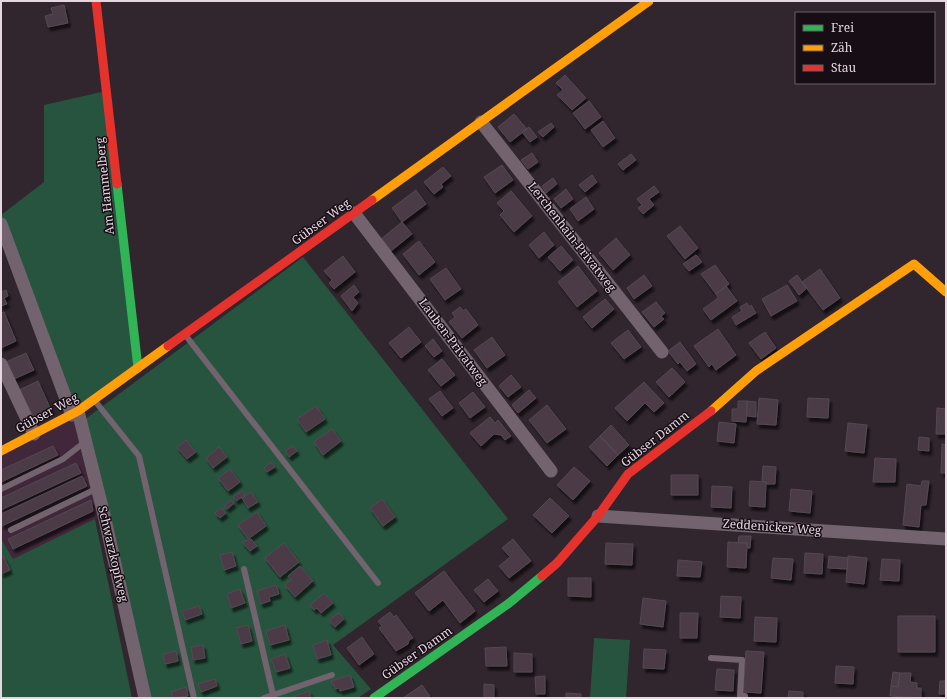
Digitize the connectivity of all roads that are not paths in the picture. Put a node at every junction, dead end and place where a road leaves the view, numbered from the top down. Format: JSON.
{"nodes":[{"id":1,"x":96,"y":1,"type":"edge"},
{"id":2,"x":649,"y":1,"type":"edge"},
{"id":3,"x":481,"y":122,"type":"junction"},
{"id":4,"x":354,"y":213,"type":"junction"},
{"id":5,"x":1,"y":224,"type":"edge"},
{"id":6,"x":946,"y":292,"type":"edge"},
{"id":7,"x":185,"y":334,"type":"junction"},
{"id":8,"x":662,"y":352,"type":"dead end"},
{"id":9,"x":1,"y":364,"type":"edge"},
{"id":10,"x":138,"y":368,"type":"junction"},
{"id":11,"x":94,"y":400,"type":"junction"},
{"id":12,"x":75,"y":413,"type":"junction"},
{"id":13,"x":34,"y":434,"type":"junction"},
{"id":14,"x":86,"y":441,"type":"junction"},
{"id":15,"x":1,"y":451,"type":"edge"},
{"id":16,"x":551,"y":471,"type":"dead end"},
{"id":17,"x":98,"y":488,"type":"junction"},
{"id":18,"x":1,"y":489,"type":"edge"},
{"id":19,"x":598,"y":516,"type":"junction"},
{"id":20,"x":11,"y":530,"type":"dead end"},
{"id":21,"x":946,"y":539,"type":"edge"},
{"id":22,"x":244,"y":569,"type":"dead end"},
{"id":23,"x":378,"y":583,"type":"dead end"},
{"id":24,"x":711,"y":658,"type":"dead end"},
{"id":25,"x":332,"y":675,"type":"dead end"},
{"id":26,"x":272,"y":695,"type":"junction"},
{"id":27,"x":145,"y":698,"type":"edge"},
{"id":28,"x":194,"y":698,"type":"edge"},
{"id":29,"x":264,"y":698,"type":"edge"},
{"id":30,"x":374,"y":698,"type":"edge"},
{"id":31,"x":745,"y":698,"type":"edge"}],
"edges":[{"from":1,"to":10,"type":"street","name":"Am Hammelberg"},
{"from":2,"to":3,"type":"street","name":"Gübser Weg"},
{"from":3,"to":4,"type":"street","name":"Gübser Weg"},
{"from":3,"to":8,"type":"street","name":"Lerchenhain-Privatweg"},
{"from":4,"to":7,"type":"street","name":"Gübser Weg"},
{"from":4,"to":16,"type":"street","name":"Lauben-Privatweg"},
{"from":5,"to":12,"type":"street","name":"Schwarzkopfweg"},
{"from":6,"to":19,"type":"street","name":"Gübser Damm"},
{"from":7,"to":10,"type":"street","name":"Gübser Weg"},
{"from":7,"to":23,"type":"lane"},
{"from":9,"to":13,"type":"street"},
{"from":10,"to":11,"type":"street","name":"Gübser Weg"},
{"from":11,"to":12,"type":"street","name":"Gübser Weg"},
{"from":11,"to":28,"type":"lane"},
{"from":12,"to":13,"type":"street","name":"Gübser Weg"},
{"from":12,"to":14,"type":"street","name":"Schwarzkopfweg"},
{"from":13,"to":15,"type":"street","name":"Gübser Weg"},
{"from":14,"to":17,"type":"street","name":"Schwarzkopfweg"},
{"from":14,"to":18,"type":"lane"},
{"from":17,"to":20,"type":"lane"},
{"from":17,"to":27,"type":"street","name":"Schwarzkopfweg"},
{"from":19,"to":21,"type":"street","name":"Zeddenicker Weg"},
{"from":19,"to":30,"type":"street","name":"Gübser Damm"},
{"from":22,"to":26,"type":"lane"},
{"from":24,"to":31,"type":"lane"},
{"from":25,"to":26,"type":"lane"},
{"from":26,"to":29,"type":"lane"}]}
